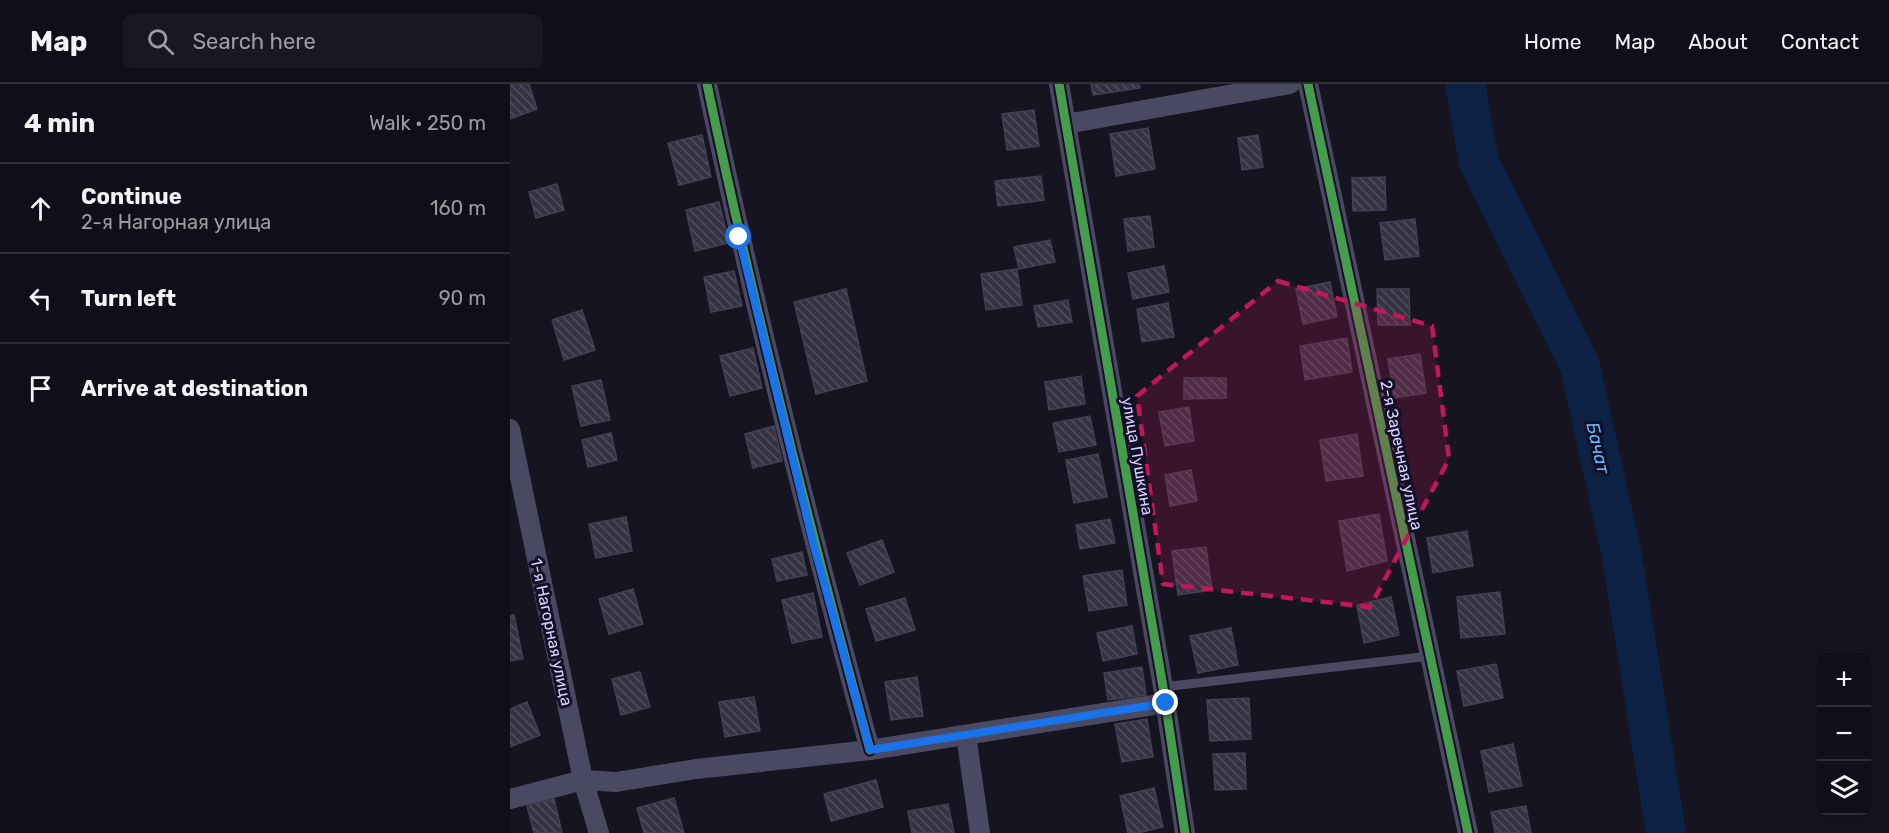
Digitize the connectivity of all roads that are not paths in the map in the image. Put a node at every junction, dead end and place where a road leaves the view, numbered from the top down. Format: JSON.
{"nodes":[{"id":1,"x":707,"y":84,"type":"edge"},
{"id":2,"x":1059,"y":84,"type":"edge"},
{"id":3,"x":1290,"y":84,"type":"edge"},
{"id":4,"x":1308,"y":84,"type":"edge"},
{"id":5,"x":1066,"y":124,"type":"junction"},
{"id":6,"x":510,"y":429,"type":"edge"},
{"id":7,"x":1430,"y":656,"type":"junction"},
{"id":8,"x":1164,"y":695,"type":"junction"},
{"id":9,"x":966,"y":735,"type":"junction"},
{"id":10,"x":870,"y":750,"type":"junction"},
{"id":11,"x":583,"y":780,"type":"junction"},
{"id":12,"x":510,"y":798,"type":"edge"},
{"id":13,"x":599,"y":833,"type":"edge"},
{"id":14,"x":980,"y":833,"type":"edge"},
{"id":15,"x":1185,"y":833,"type":"edge"},
{"id":16,"x":1468,"y":833,"type":"edge"}],
"edges":[{"from":1,"to":10,"type":"street"},
{"from":2,"to":5,"type":"street","name":"улица Пушкина"},
{"from":3,"to":5,"type":"street"},
{"from":4,"to":7,"type":"street","name":"2-я Заречная улица"},
{"from":5,"to":8,"type":"street","name":"улица Пушкина"},
{"from":6,"to":11,"type":"street","name":"1-я Нагорная улица"},
{"from":7,"to":8,"type":"lane"},
{"from":7,"to":16,"type":"street","name":"2-я Заречная улица"},
{"from":8,"to":9,"type":"street"},
{"from":8,"to":15,"type":"street","name":"улица Пушкина"},
{"from":9,"to":10,"type":"street"},
{"from":9,"to":14,"type":"street"},
{"from":10,"to":11,"type":"street"},
{"from":11,"to":12,"type":"street"},
{"from":11,"to":13,"type":"street","name":"1-я Нагорная улица"}]}
